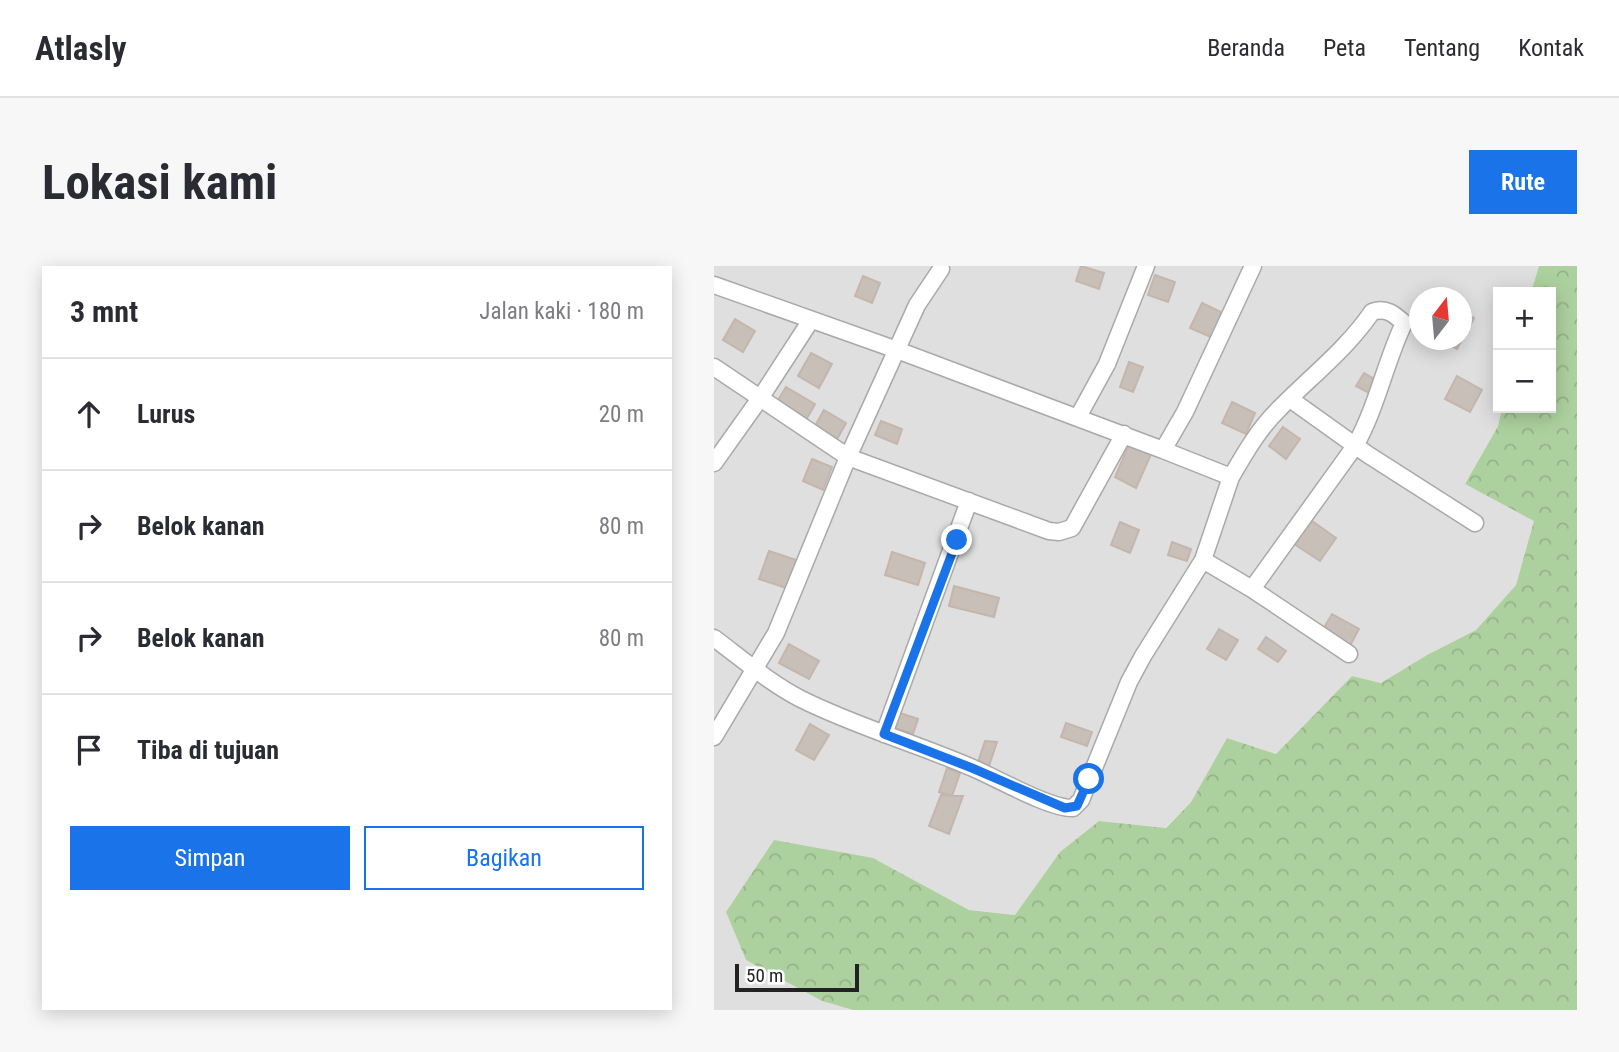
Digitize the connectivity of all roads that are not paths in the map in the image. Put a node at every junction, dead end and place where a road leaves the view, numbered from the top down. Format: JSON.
{"nodes":[{"id":1,"x":1146,"y":266,"type":"edge"},
{"id":2,"x":1253,"y":266,"type":"edge"},
{"id":3,"x":941,"y":269,"type":"dead end"},
{"id":4,"x":714,"y":285,"type":"edge"},
{"id":5,"x":811,"y":320,"type":"junction"},
{"id":6,"x":897,"y":350,"type":"junction"},
{"id":7,"x":714,"y":367,"type":"edge"},
{"id":8,"x":761,"y":397,"type":"junction"},
{"id":9,"x":1290,"y":399,"type":"junction"},
{"id":10,"x":1078,"y":418,"type":"junction"},
{"id":11,"x":1124,"y":434,"type":"junction"},
{"id":12,"x":1355,"y":446,"type":"junction"},
{"id":13,"x":1163,"y":450,"type":"junction"},
{"id":14,"x":848,"y":457,"type":"junction"},
{"id":15,"x":714,"y":463,"type":"edge"},
{"id":16,"x":1231,"y":477,"type":"junction"},
{"id":17,"x":970,"y":501,"type":"junction"},
{"id":18,"x":1475,"y":523,"type":"dead end"},
{"id":19,"x":1203,"y":560,"type":"junction"},
{"id":20,"x":1252,"y":589,"type":"junction"},
{"id":21,"x":714,"y":638,"type":"edge"},
{"id":22,"x":1349,"y":654,"type":"dead end"},
{"id":23,"x":756,"y":670,"type":"junction"},
{"id":24,"x":884,"y":734,"type":"junction"},
{"id":25,"x":714,"y":737,"type":"edge"}],
"edges":[{"from":1,"to":10,"type":"street"},
{"from":2,"to":13,"type":"street"},
{"from":3,"to":6,"type":"street"},
{"from":4,"to":5,"type":"street"},
{"from":5,"to":6,"type":"street"},
{"from":5,"to":8,"type":"street"},
{"from":6,"to":10,"type":"street"},
{"from":6,"to":14,"type":"street"},
{"from":7,"to":8,"type":"street"},
{"from":8,"to":14,"type":"street"},
{"from":8,"to":15,"type":"street"},
{"from":9,"to":12,"type":"street"},
{"from":9,"to":12,"type":"street"},
{"from":9,"to":16,"type":"street"},
{"from":10,"to":11,"type":"street"},
{"from":11,"to":13,"type":"street"},
{"from":11,"to":17,"type":"street"},
{"from":12,"to":18,"type":"street"},
{"from":12,"to":20,"type":"street"},
{"from":13,"to":16,"type":"street"},
{"from":14,"to":17,"type":"street"},
{"from":14,"to":23,"type":"street"},
{"from":16,"to":19,"type":"street"},
{"from":17,"to":24,"type":"street"},
{"from":19,"to":20,"type":"street"},
{"from":19,"to":24,"type":"street"},
{"from":20,"to":22,"type":"street"},
{"from":21,"to":23,"type":"street"},
{"from":23,"to":24,"type":"street"},
{"from":23,"to":25,"type":"street"}]}
